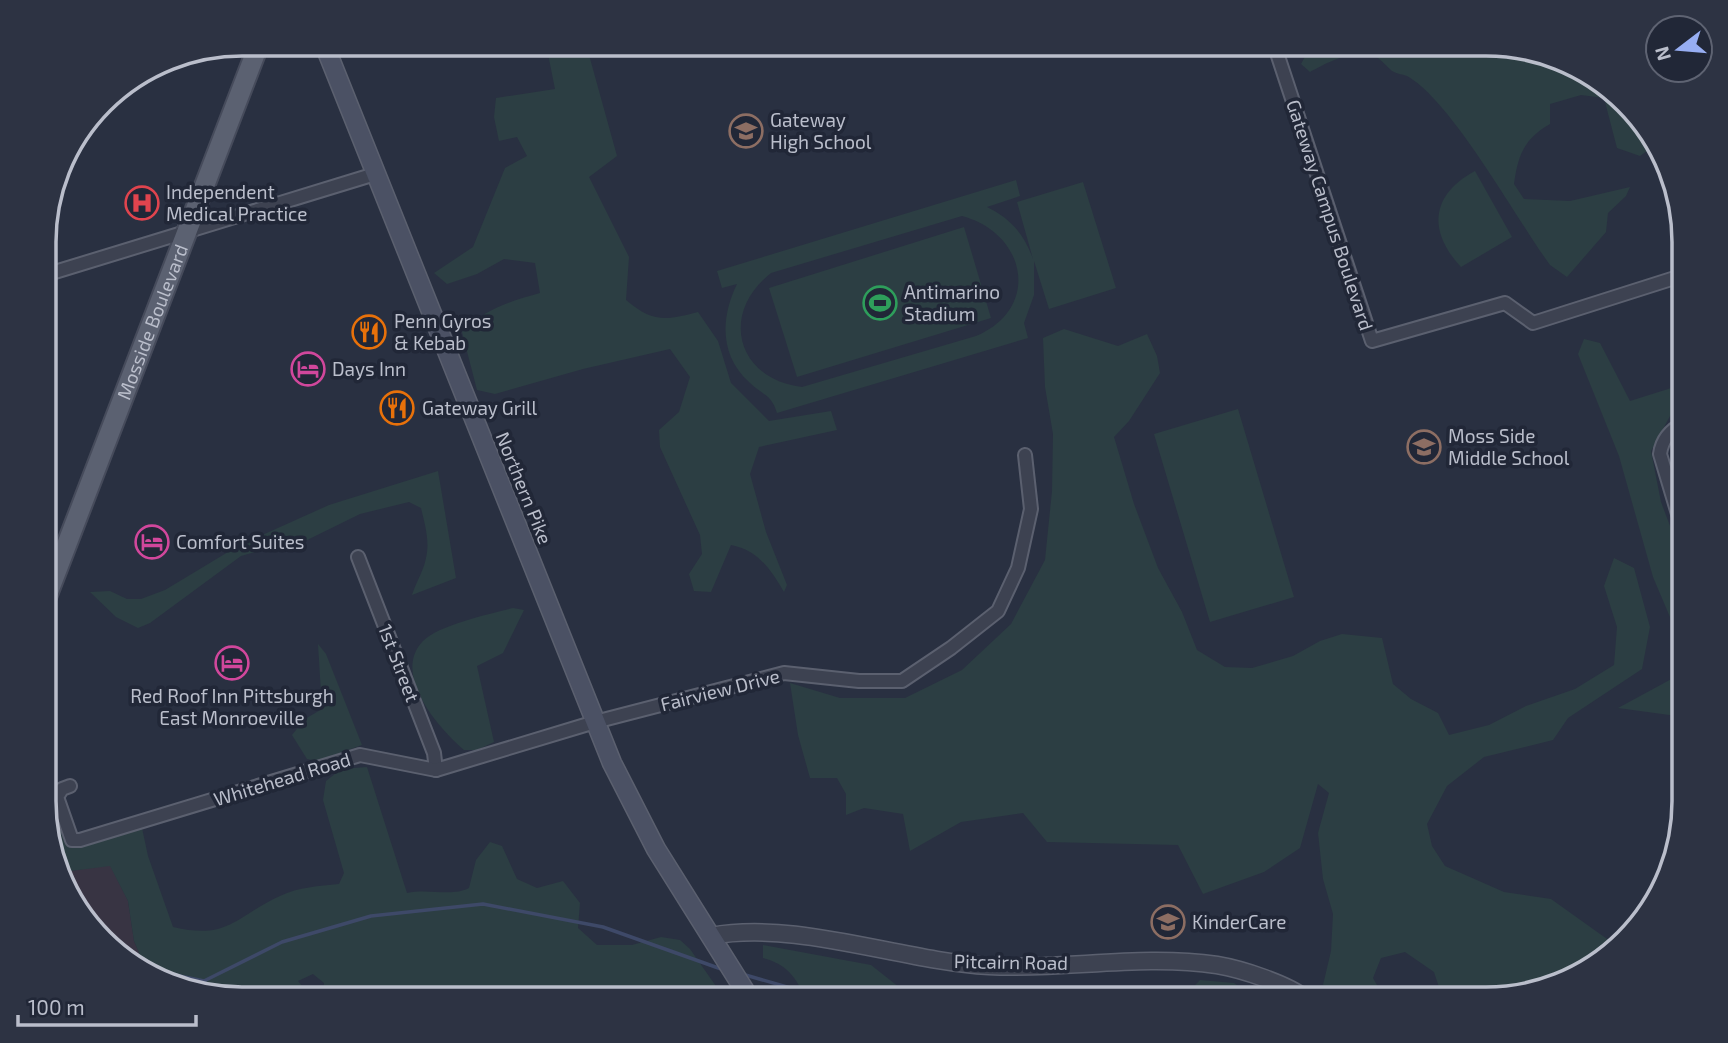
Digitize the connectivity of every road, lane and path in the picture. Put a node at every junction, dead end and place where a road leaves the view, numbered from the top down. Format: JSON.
{"nodes":[{"id":1,"x":253,"y":56,"type":"edge"},
{"id":2,"x":329,"y":56,"type":"edge"},
{"id":3,"x":1278,"y":56,"type":"edge"},
{"id":4,"x":375,"y":174,"type":"junction"},
{"id":5,"x":187,"y":231,"type":"junction"},
{"id":6,"x":56,"y":272,"type":"edge"},
{"id":7,"x":1672,"y":279,"type":"edge"},
{"id":8,"x":1672,"y":430,"type":"edge"},
{"id":9,"x":1025,"y":455,"type":"dead end"},
{"id":10,"x":1672,"y":494,"type":"edge"},
{"id":11,"x":358,"y":557,"type":"dead end"},
{"id":12,"x":56,"y":572,"type":"edge"},
{"id":13,"x":595,"y":722,"type":"junction"},
{"id":14,"x":436,"y":770,"type":"junction"},
{"id":15,"x":70,"y":786,"type":"dead end"},
{"id":16,"x":711,"y":936,"type":"junction"},
{"id":17,"x":743,"y":987,"type":"edge"},
{"id":18,"x":1282,"y":987,"type":"edge"}],
"edges":[{"from":1,"to":5,"type":"main road","name":"Mosside Boulevard"},
{"from":2,"to":4,"type":"main road","name":"Northern Pike"},
{"from":3,"to":7,"type":"street","name":"Gateway Campus Boulevard"},
{"from":4,"to":5,"type":"street"},
{"from":4,"to":13,"type":"main road","name":"Northern Pike"},
{"from":5,"to":6,"type":"street"},
{"from":5,"to":12,"type":"main road","name":"Mosside Boulevard"},
{"from":8,"to":10,"type":"street"},
{"from":9,"to":13,"type":"street","name":"Fairview Drive"},
{"from":11,"to":14,"type":"street","name":"1st Street"},
{"from":13,"to":14,"type":"street","name":"Whitehead Road"},
{"from":13,"to":16,"type":"main road","name":"Northern Pike"},
{"from":14,"to":15,"type":"street","name":"Whitehead Road"},
{"from":16,"to":17,"type":"main road","name":"Northern Pike"},
{"from":16,"to":18,"type":"street","name":"Pitcairn Road"}]}
